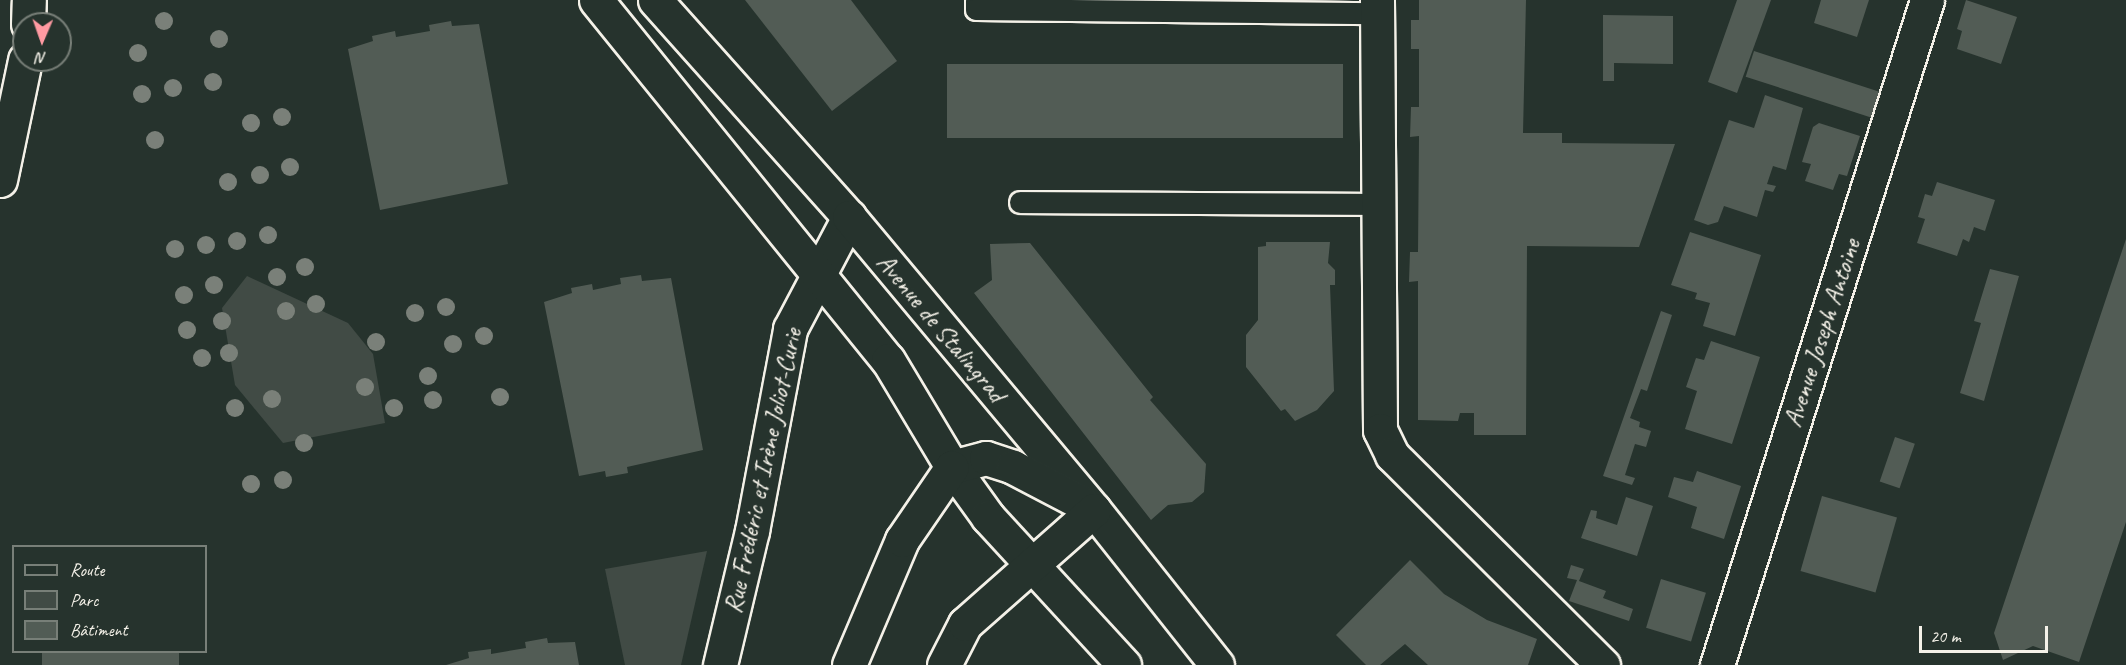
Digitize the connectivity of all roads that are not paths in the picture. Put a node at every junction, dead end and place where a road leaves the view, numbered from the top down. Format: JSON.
{"nodes":[{"id":1,"x":596,"y":0,"type":"edge"},
{"id":2,"x":654,"y":0,"type":"edge"},
{"id":3,"x":976,"y":0,"type":"edge"},
{"id":4,"x":1927,"y":0,"type":"edge"},
{"id":5,"x":1377,"y":7,"type":"edge"},
{"id":6,"x":22,"y":72,"type":"edge"},
{"id":7,"x":0,"y":180,"type":"edge"},
{"id":8,"x":1020,"y":202,"type":"dead end"},
{"id":9,"x":1376,"y":204,"type":"junction"},
{"id":10,"x":849,"y":218,"type":"junction"},
{"id":11,"x":817,"y":277,"type":"junction"},
{"id":12,"x":952,"y":467,"type":"junction"},
{"id":13,"x":1094,"y":510,"type":"junction"},
{"id":14,"x":1032,"y":564,"type":"junction"},
{"id":15,"x":1719,"y":657,"type":"edge"},
{"id":16,"x":720,"y":665,"type":"edge"},
{"id":17,"x":849,"y":665,"type":"edge"},
{"id":18,"x":944,"y":665,"type":"edge"},
{"id":19,"x":1125,"y":665,"type":"edge"},
{"id":20,"x":1217,"y":665,"type":"edge"},
{"id":21,"x":1603,"y":665,"type":"edge"}],
"edges":[{"from":1,"to":11,"type":"main road"},
{"from":2,"to":10,"type":"main road","name":"Avenue de Stalingrad"},
{"from":3,"to":5,"type":"lane"},
{"from":4,"to":15,"type":"main road","name":"Avenue Joseph Antoine"},
{"from":5,"to":9,"type":"main road"},
{"from":6,"to":7,"type":"main road"},
{"from":8,"to":9,"type":"lane"},
{"from":9,"to":21,"type":"main road"},
{"from":10,"to":11,"type":"main road","name":"Rue Frédéric et Irène Joliot-Curie"},
{"from":10,"to":13,"type":"main road","name":"Avenue de Stalingrad"},
{"from":11,"to":12,"type":"main road"},
{"from":11,"to":16,"type":"main road","name":"Rue Frédéric et Irène Joliot-Curie"},
{"from":12,"to":13,"type":"main road"},
{"from":12,"to":14,"type":"main road"},
{"from":12,"to":17,"type":"main road"},
{"from":13,"to":14,"type":"main road"},
{"from":13,"to":20,"type":"main road","name":"Avenue de Stalingrad"},
{"from":14,"to":18,"type":"main road"},
{"from":14,"to":19,"type":"main road"}]}
